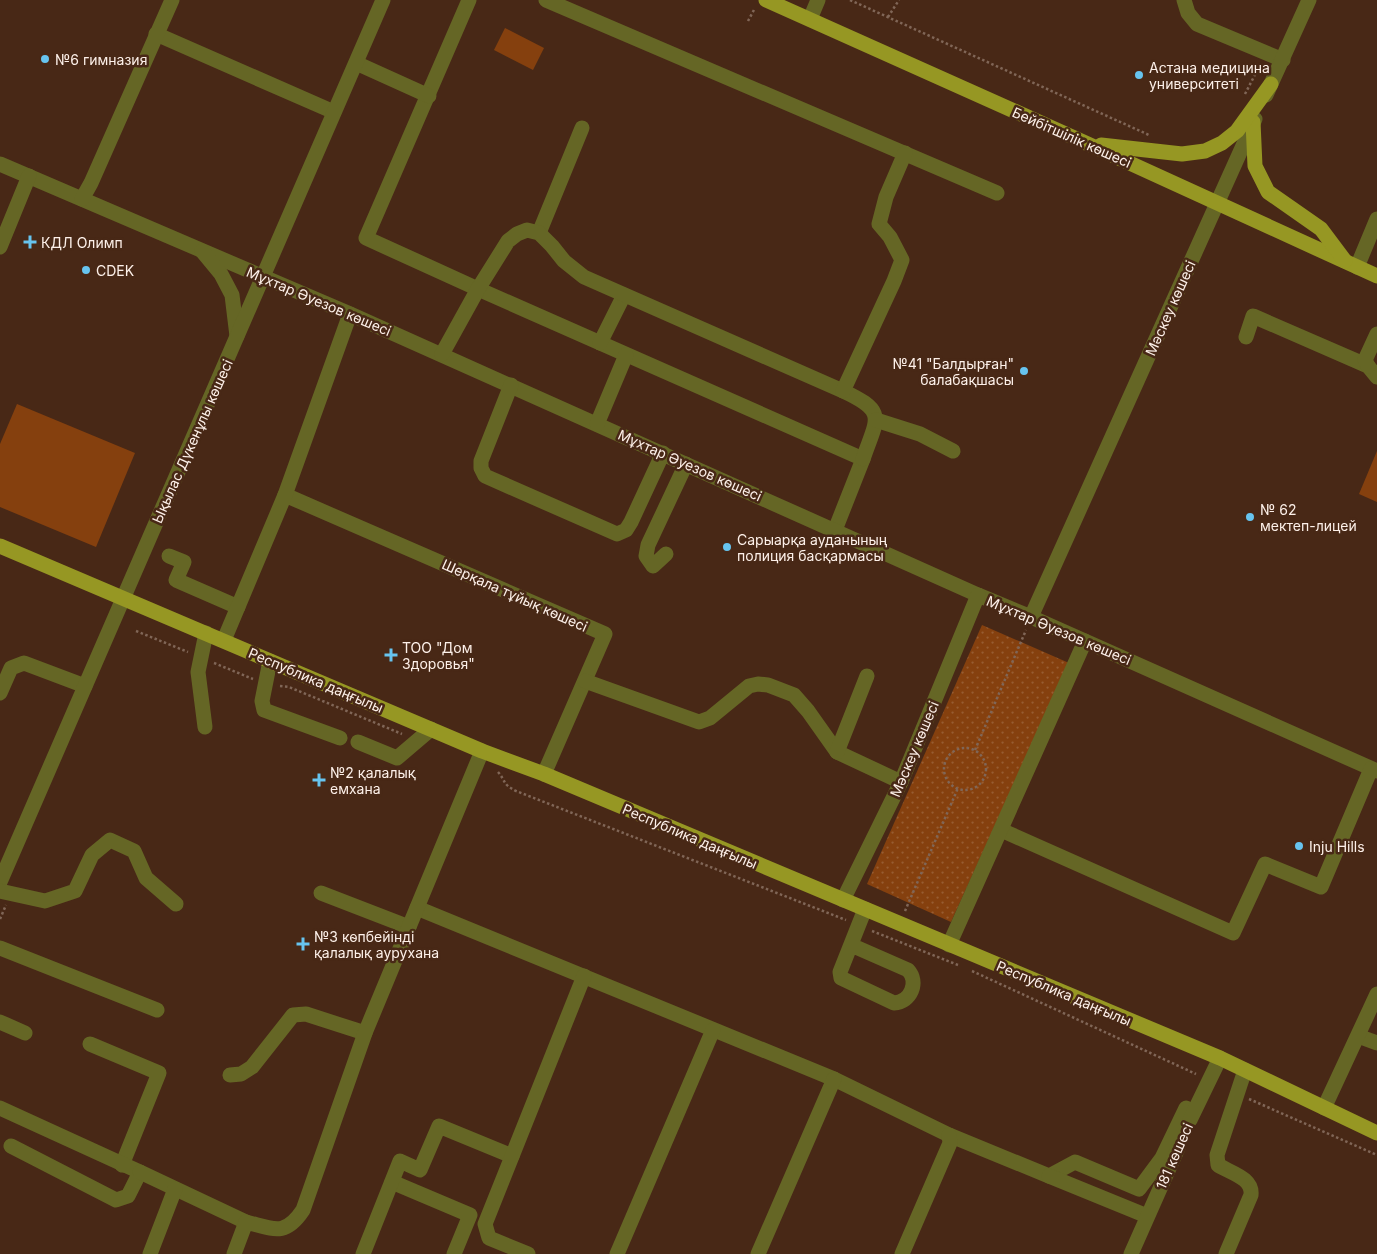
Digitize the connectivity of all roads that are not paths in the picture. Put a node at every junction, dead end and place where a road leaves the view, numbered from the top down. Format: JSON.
{"nodes":[{"id":1,"x":172,"y":0,"type":"edge"},
{"id":2,"x":383,"y":0,"type":"edge"},
{"id":3,"x":469,"y":0,"type":"edge"},
{"id":4,"x":546,"y":0,"type":"edge"},
{"id":5,"x":818,"y":0,"type":"edge"},
{"id":6,"x":1308,"y":0,"type":"edge"},
{"id":7,"x":1183,"y":1,"type":"edge"},
{"id":8,"x":761,"y":4,"type":"edge"},
{"id":9,"x":810,"y":20,"type":"junction"},
{"id":10,"x":156,"y":34,"type":"junction"},
{"id":11,"x":1283,"y":60,"type":"junction"},
{"id":12,"x":356,"y":63,"type":"junction"},
{"id":13,"x":1271,"y":84,"type":"junction"},
{"id":14,"x":429,"y":96,"type":"junction"},
{"id":15,"x":334,"y":112,"type":"junction"},
{"id":16,"x":1253,"y":122,"type":"junction"},
{"id":17,"x":582,"y":128,"type":"dead end"},
{"id":18,"x":1088,"y":144,"type":"junction"},
{"id":19,"x":904,"y":153,"type":"junction"},
{"id":20,"x":0,"y":164,"type":"edge"},
{"id":21,"x":29,"y":176,"type":"junction"},
{"id":22,"x":997,"y":193,"type":"dead end"},
{"id":23,"x":82,"y":199,"type":"junction"},
{"id":24,"x":1217,"y":203,"type":"junction"},
{"id":25,"x":1377,"y":220,"type":"edge"},
{"id":26,"x":539,"y":233,"type":"junction"},
{"id":27,"x":0,"y":247,"type":"edge"},
{"id":28,"x":200,"y":248,"type":"junction"},
{"id":29,"x":1351,"y":264,"type":"junction"},
{"id":30,"x":1377,"y":276,"type":"edge"},
{"id":31,"x":263,"y":277,"type":"junction"},
{"id":32,"x":478,"y":290,"type":"junction"},
{"id":33,"x":624,"y":295,"type":"junction"},
{"id":34,"x":350,"y":314,"type":"junction"},
{"id":35,"x":1377,"y":334,"type":"edge"},
{"id":36,"x":238,"y":336,"type":"junction"},
{"id":37,"x":1246,"y":336,"type":"dead end"},
{"id":38,"x":600,"y":343,"type":"junction"},
{"id":39,"x":442,"y":354,"type":"junction"},
{"id":40,"x":626,"y":355,"type":"junction"},
{"id":41,"x":1373,"y":371,"type":"edge"},
{"id":42,"x":511,"y":385,"type":"junction"},
{"id":43,"x":843,"y":391,"type":"junction"},
{"id":44,"x":876,"y":420,"type":"junction"},
{"id":45,"x":597,"y":424,"type":"junction"},
{"id":46,"x":953,"y":451,"type":"dead end"},
{"id":47,"x":663,"y":453,"type":"junction"},
{"id":48,"x":863,"y":459,"type":"junction"},
{"id":49,"x":686,"y":464,"type":"junction"},
{"id":50,"x":285,"y":495,"type":"junction"},
{"id":51,"x":834,"y":530,"type":"junction"},
{"id":52,"x":0,"y":546,"type":"edge"},
{"id":53,"x":666,"y":554,"type":"dead end"},
{"id":54,"x":169,"y":556,"type":"dead end"},
{"id":55,"x":978,"y":595,"type":"junction"},
{"id":56,"x":123,"y":599,"type":"junction"},
{"id":57,"x":238,"y":608,"type":"junction"},
{"id":58,"x":1031,"y":617,"type":"junction"},
{"id":59,"x":206,"y":633,"type":"junction"},
{"id":60,"x":224,"y":640,"type":"junction"},
{"id":61,"x":1085,"y":641,"type":"junction"},
{"id":62,"x":270,"y":661,"type":"junction"},
{"id":63,"x":867,"y":676,"type":"dead end"},
{"id":64,"x":585,"y":681,"type":"junction"},
{"id":65,"x":85,"y":686,"type":"junction"},
{"id":66,"x":0,"y":693,"type":"edge"},
{"id":67,"x":205,"y":727,"type":"dead end"},
{"id":68,"x":430,"y":729,"type":"junction"},
{"id":69,"x":340,"y":738,"type":"dead end"},
{"id":70,"x":358,"y":742,"type":"dead end"},
{"id":71,"x":837,"y":752,"type":"junction"},
{"id":72,"x":480,"y":757,"type":"junction"},
{"id":73,"x":1374,"y":770,"type":"edge"},
{"id":74,"x":544,"y":774,"type":"junction"},
{"id":75,"x":901,"y":782,"type":"junction"},
{"id":76,"x":1001,"y":830,"type":"junction"},
{"id":77,"x":0,"y":882,"type":"edge"},
{"id":78,"x":0,"y":891,"type":"edge"},
{"id":79,"x":321,"y":892,"type":"dead end"},
{"id":80,"x":843,"y":900,"type":"junction"},
{"id":81,"x":176,"y":904,"type":"dead end"},
{"id":82,"x":417,"y":908,"type":"junction"},
{"id":83,"x":865,"y":910,"type":"junction"},
{"id":84,"x":409,"y":927,"type":"junction"},
{"id":85,"x":851,"y":945,"type":"junction"},
{"id":86,"x":950,"y":945,"type":"junction"},
{"id":87,"x":0,"y":948,"type":"edge"},
{"id":88,"x":584,"y":976,"type":"junction"},
{"id":89,"x":1377,"y":994,"type":"edge"},
{"id":90,"x":157,"y":1010,"type":"dead end"},
{"id":91,"x":0,"y":1022,"type":"edge"},
{"id":92,"x":713,"y":1030,"type":"junction"},
{"id":93,"x":25,"y":1033,"type":"dead end"},
{"id":94,"x":365,"y":1033,"type":"junction"},
{"id":95,"x":1358,"y":1036,"type":"junction"},
{"id":96,"x":1376,"y":1041,"type":"edge"},
{"id":97,"x":90,"y":1044,"type":"dead end"},
{"id":98,"x":1220,"y":1058,"type":"junction"},
{"id":99,"x":1245,"y":1070,"type":"junction"},
{"id":100,"x":230,"y":1075,"type":"dead end"},
{"id":101,"x":834,"y":1080,"type":"junction"},
{"id":102,"x":0,"y":1108,"type":"edge"},
{"id":103,"x":1324,"y":1108,"type":"junction"},
{"id":104,"x":1193,"y":1112,"type":"junction"},
{"id":105,"x":1377,"y":1133,"type":"edge"},
{"id":106,"x":949,"y":1135,"type":"junction"},
{"id":107,"x":11,"y":1146,"type":"dead end"},
{"id":108,"x":512,"y":1156,"type":"junction"},
{"id":109,"x":122,"y":1165,"type":"junction"},
{"id":110,"x":140,"y":1172,"type":"junction"},
{"id":111,"x":1049,"y":1176,"type":"junction"},
{"id":112,"x":392,"y":1182,"type":"junction"},
{"id":113,"x":175,"y":1189,"type":"junction"},
{"id":114,"x":470,"y":1215,"type":"junction"},
{"id":115,"x":1147,"y":1216,"type":"junction"},
{"id":116,"x":246,"y":1222,"type":"junction"},
{"id":117,"x":486,"y":1222,"type":"junction"},
{"id":118,"x":150,"y":1254,"type":"edge"},
{"id":119,"x":234,"y":1254,"type":"edge"},
{"id":120,"x":363,"y":1254,"type":"edge"},
{"id":121,"x":454,"y":1254,"type":"edge"},
{"id":122,"x":528,"y":1254,"type":"edge"},
{"id":123,"x":617,"y":1254,"type":"edge"},
{"id":124,"x":758,"y":1254,"type":"edge"},
{"id":125,"x":902,"y":1254,"type":"edge"},
{"id":126,"x":1131,"y":1254,"type":"edge"},
{"id":127,"x":1226,"y":1254,"type":"edge"}],
"edges":[{"from":1,"to":10,"type":"street"},
{"from":2,"to":12,"type":"street","name":"Ықылас Дүкенұлы көшесі"},
{"from":3,"to":14,"type":"street"},
{"from":4,"to":19,"type":"street"},
{"from":5,"to":9,"type":"street"},
{"from":6,"to":11,"type":"street","name":"Мәскеу көшесі"},
{"from":7,"to":11,"type":"street"},
{"from":8,"to":9,"type":"main road","name":"Бейбітшілік көшесі"},
{"from":9,"to":18,"type":"main road","name":"Бейбітшілік көшесі"},
{"from":10,"to":15,"type":"street"},
{"from":10,"to":23,"type":"street"},
{"from":11,"to":13,"type":"street","name":"Мәскеу көшесі"},
{"from":12,"to":14,"type":"street"},
{"from":12,"to":15,"type":"street","name":"Ықылас Дүкенұлы көшесі"},
{"from":13,"to":16,"type":"street","name":"Мәскеу көшесі"},
{"from":13,"to":18,"type":"main road"},
{"from":14,"to":32,"type":"street"},
{"from":15,"to":31,"type":"street","name":"Ықылас Дүкенұлы көшесі"},
{"from":16,"to":24,"type":"street","name":"Мәскеу көшесі"},
{"from":16,"to":29,"type":"main road"},
{"from":17,"to":26,"type":"street"},
{"from":18,"to":24,"type":"main road","name":"Бейбітшілік көшесі"},
{"from":19,"to":22,"type":"street"},
{"from":19,"to":43,"type":"street"},
{"from":20,"to":21,"type":"street","name":"Мұхтар Әуезов көшесі"},
{"from":21,"to":23,"type":"street","name":"Мұхтар Әуезов көшесі"},
{"from":21,"to":27,"type":"street"},
{"from":23,"to":28,"type":"street","name":"Мұхтар Әуезов көшесі"},
{"from":24,"to":29,"type":"main road","name":"Бейбітшілік көшесі"},
{"from":24,"to":58,"type":"street","name":"Мәскеу көшесі"},
{"from":25,"to":29,"type":"street"},
{"from":26,"to":32,"type":"street"},
{"from":26,"to":33,"type":"street"},
{"from":28,"to":31,"type":"street","name":"Мұхтар Әуезов көшесі"},
{"from":28,"to":36,"type":"street"},
{"from":29,"to":30,"type":"main road","name":"Бейбітшілік көшесі"},
{"from":31,"to":34,"type":"street","name":"Мұхтар Әуезов көшесі"},
{"from":31,"to":36,"type":"street","name":"Ықылас Дүкенұлы көшесі"},
{"from":32,"to":38,"type":"street"},
{"from":32,"to":39,"type":"street"},
{"from":33,"to":38,"type":"street"},
{"from":33,"to":43,"type":"street"},
{"from":34,"to":39,"type":"street","name":"Мұхтар Әуезов көшесі"},
{"from":34,"to":50,"type":"street"},
{"from":35,"to":41,"type":"street"},
{"from":36,"to":56,"type":"street","name":"Ықылас Дүкенұлы көшесі"},
{"from":37,"to":41,"type":"street"},
{"from":38,"to":40,"type":"street"},
{"from":39,"to":42,"type":"street","name":"Мұхтар Әуезов көшесі"},
{"from":40,"to":45,"type":"street"},
{"from":40,"to":48,"type":"street"},
{"from":42,"to":45,"type":"street","name":"Мұхтар Әуезов көшесі"},
{"from":42,"to":47,"type":"street"},
{"from":43,"to":44,"type":"street"},
{"from":44,"to":46,"type":"street"},
{"from":44,"to":48,"type":"street"},
{"from":45,"to":47,"type":"street","name":"Мұхтар Әуезов көшесі"},
{"from":47,"to":49,"type":"street","name":"Мұхтар Әуезов көшесі"},
{"from":48,"to":51,"type":"street"},
{"from":49,"to":51,"type":"street","name":"Мұхтар Әуезов көшесі"},
{"from":49,"to":53,"type":"street"},
{"from":50,"to":57,"type":"street"},
{"from":50,"to":64,"type":"street","name":"Шерқала тұйық көшесі"},
{"from":51,"to":55,"type":"street","name":"Мұхтар Әуезов көшесі"},
{"from":52,"to":56,"type":"main road","name":"Республика даңғылы"},
{"from":54,"to":57,"type":"street"},
{"from":55,"to":58,"type":"street","name":"Мұхтар Әуезов көшесі"},
{"from":55,"to":75,"type":"street","name":"Мәскеу көшесі"},
{"from":56,"to":59,"type":"main road","name":"Республика даңғылы"},
{"from":56,"to":65,"type":"street","name":"Ықылас Дүкенұлы көшесі"},
{"from":57,"to":60,"type":"street"},
{"from":58,"to":61,"type":"street","name":"Мұхтар Әуезов көшесі"},
{"from":59,"to":60,"type":"main road","name":"Республика даңғылы"},
{"from":59,"to":67,"type":"street"},
{"from":60,"to":62,"type":"main road","name":"Республика даңғылы"},
{"from":61,"to":73,"type":"street","name":"Мұхтар Әуезов көшесі"},
{"from":61,"to":76,"type":"street"},
{"from":62,"to":68,"type":"main road","name":"Республика даңғылы"},
{"from":62,"to":69,"type":"street"},
{"from":63,"to":71,"type":"street"},
{"from":64,"to":71,"type":"street"},
{"from":64,"to":74,"type":"street","name":"Шерқала тұйық көшесі"},
{"from":65,"to":66,"type":"street"},
{"from":65,"to":77,"type":"street","name":"Ықылас Дүкенұлы көшесі"},
{"from":68,"to":70,"type":"street"},
{"from":68,"to":72,"type":"main road","name":"Республика даңғылы"},
{"from":71,"to":75,"type":"street"},
{"from":72,"to":74,"type":"main road","name":"Республика даңғылы"},
{"from":72,"to":82,"type":"street"},
{"from":73,"to":76,"type":"street"},
{"from":74,"to":80,"type":"main road","name":"Республика даңғылы"},
{"from":75,"to":80,"type":"street","name":"Мәскеу көшесі"},
{"from":76,"to":86,"type":"street"},
{"from":78,"to":81,"type":"street"},
{"from":79,"to":84,"type":"street"},
{"from":80,"to":83,"type":"main road","name":"Республика даңғылы"},
{"from":82,"to":84,"type":"street"},
{"from":82,"to":88,"type":"street"},
{"from":83,"to":85,"type":"street"},
{"from":83,"to":86,"type":"main road","name":"Республика даңғылы"},
{"from":84,"to":94,"type":"street"},
{"from":85,"to":85,"type":"street"},
{"from":86,"to":98,"type":"main road","name":"Республика даңғылы"},
{"from":87,"to":90,"type":"street"},
{"from":88,"to":92,"type":"street"},
{"from":88,"to":108,"type":"street"},
{"from":89,"to":95,"type":"street"},
{"from":91,"to":93,"type":"street"},
{"from":92,"to":101,"type":"street"},
{"from":92,"to":123,"type":"street"},
{"from":94,"to":100,"type":"street"},
{"from":94,"to":116,"type":"street"},
{"from":95,"to":96,"type":"street"},
{"from":95,"to":103,"type":"street"},
{"from":97,"to":109,"type":"street"},
{"from":98,"to":99,"type":"main road","name":"Республика даңғылы"},
{"from":98,"to":104,"type":"street","name":"181 көшесі"},
{"from":99,"to":103,"type":"main road","name":"Республика даңғылы"},
{"from":99,"to":127,"type":"street"},
{"from":101,"to":106,"type":"street"},
{"from":101,"to":124,"type":"street"},
{"from":102,"to":109,"type":"street"},
{"from":103,"to":105,"type":"main road","name":"Республика даңғылы"},
{"from":104,"to":111,"type":"street"},
{"from":104,"to":115,"type":"street","name":"181 көшесі"},
{"from":106,"to":111,"type":"street"},
{"from":106,"to":125,"type":"street"},
{"from":107,"to":110,"type":"street"},
{"from":108,"to":112,"type":"street"},
{"from":108,"to":117,"type":"street"},
{"from":109,"to":110,"type":"street"},
{"from":110,"to":113,"type":"street"},
{"from":111,"to":115,"type":"street"},
{"from":112,"to":114,"type":"street"},
{"from":112,"to":120,"type":"street"},
{"from":113,"to":116,"type":"street"},
{"from":113,"to":118,"type":"street"},
{"from":114,"to":117,"type":"street"},
{"from":114,"to":121,"type":"street"},
{"from":115,"to":126,"type":"street","name":"181 көшесі"},
{"from":116,"to":119,"type":"street"},
{"from":117,"to":122,"type":"street"}]}
